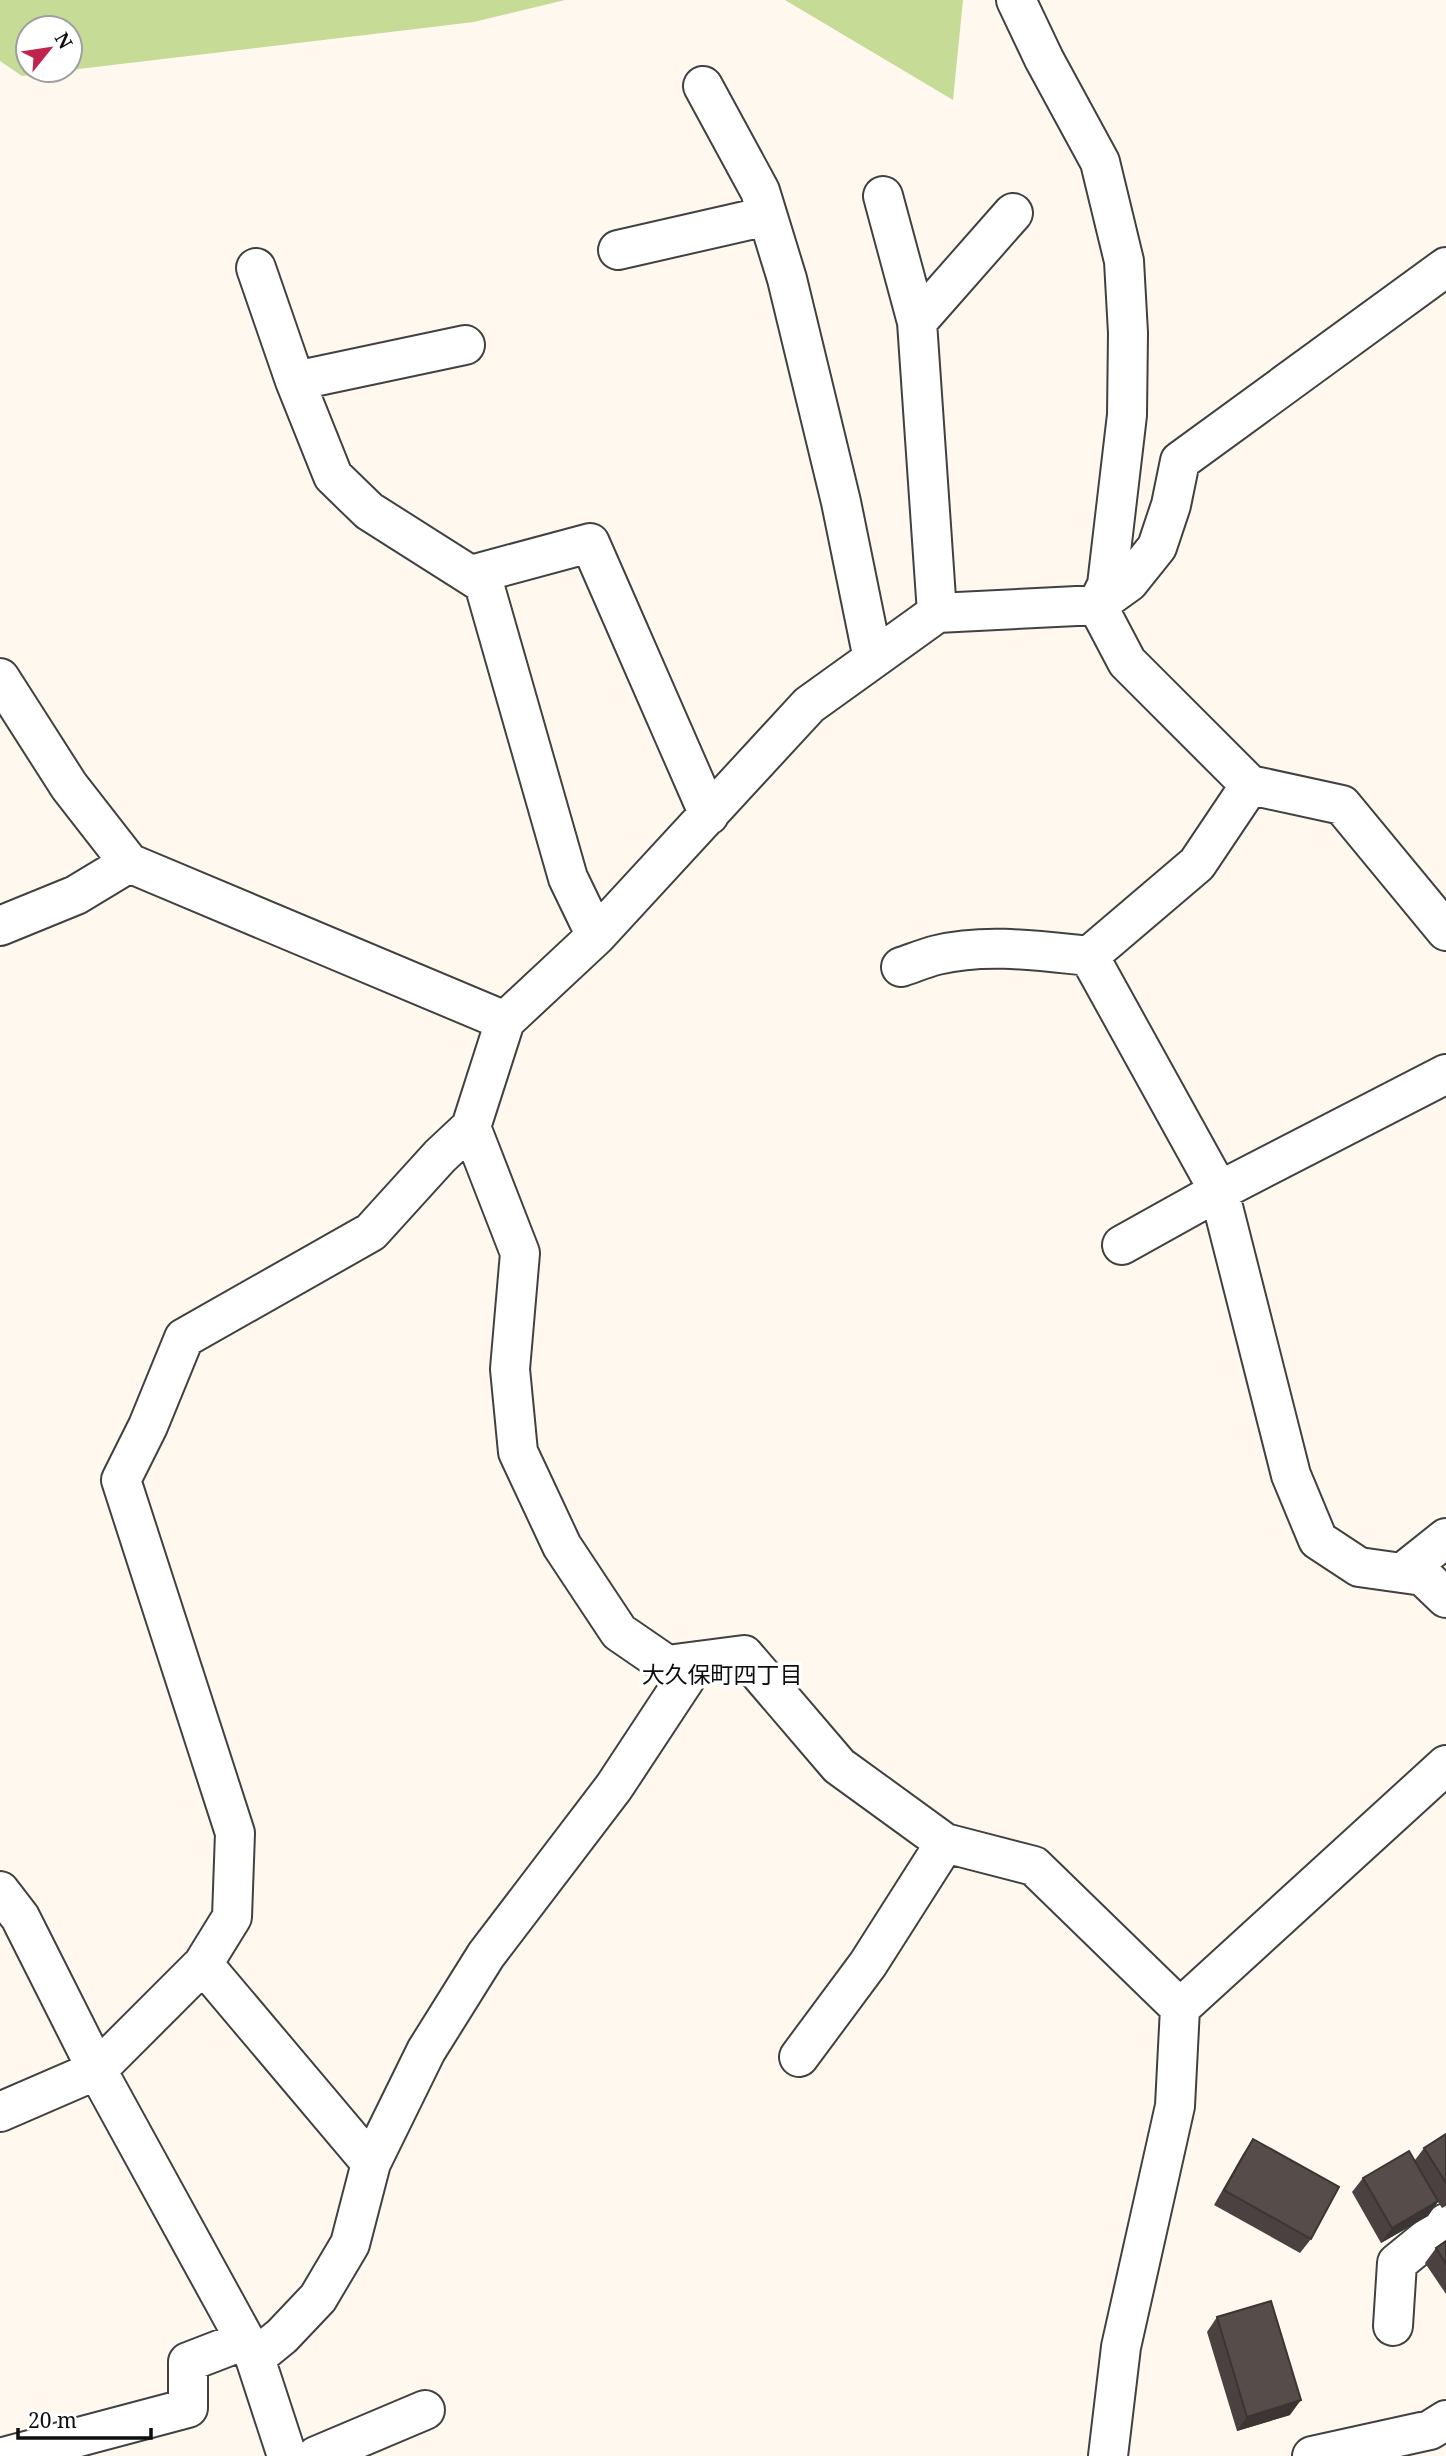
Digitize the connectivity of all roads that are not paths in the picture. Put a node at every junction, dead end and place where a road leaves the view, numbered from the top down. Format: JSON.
{"nodes":[{"id":1,"x":1016,"y":0,"type":"edge"},
{"id":2,"x":703,"y":86,"type":"dead end"},
{"id":3,"x":883,"y":197,"type":"dead end"},
{"id":4,"x":1013,"y":213,"type":"dead end"},
{"id":5,"x":767,"y":216,"type":"junction"},
{"id":6,"x":618,"y":250,"type":"dead end"},
{"id":7,"x":1446,"y":267,"type":"edge"},
{"id":8,"x":256,"y":268,"type":"dead end"},
{"id":9,"x":917,"y":322,"type":"junction"},
{"id":10,"x":465,"y":345,"type":"dead end"},
{"id":11,"x":295,"y":381,"type":"junction"},
{"id":12,"x":471,"y":575,"type":"junction"},
{"id":13,"x":1097,"y":605,"type":"junction"},
{"id":14,"x":937,"y":613,"type":"junction"},
{"id":15,"x":873,"y":659,"type":"junction"},
{"id":16,"x":0,"y":678,"type":"edge"},
{"id":17,"x":1250,"y":785,"type":"junction"},
{"id":18,"x":709,"y":816,"type":"junction"},
{"id":19,"x":129,"y":863,"type":"junction"},
{"id":20,"x":0,"y":926,"type":"edge"},
{"id":21,"x":1446,"y":931,"type":"edge"},
{"id":22,"x":596,"y":936,"type":"junction"},
{"id":23,"x":1089,"y":957,"type":"junction"},
{"id":24,"x":901,"y":967,"type":"dead end"},
{"id":25,"x":505,"y":1021,"type":"junction"},
{"id":26,"x":1446,"y":1073,"type":"edge"},
{"id":27,"x":471,"y":1127,"type":"junction"},
{"id":28,"x":1219,"y":1191,"type":"junction"},
{"id":29,"x":1122,"y":1245,"type":"dead end"},
{"id":30,"x":1446,"y":1538,"type":"edge"},
{"id":31,"x":1402,"y":1573,"type":"junction"},
{"id":32,"x":1446,"y":1598,"type":"edge"},
{"id":33,"x":697,"y":1661,"type":"junction"},
{"id":34,"x":1446,"y":1765,"type":"edge"},
{"id":35,"x":944,"y":1843,"type":"junction"},
{"id":36,"x":0,"y":1891,"type":"edge"},
{"id":37,"x":204,"y":1964,"type":"junction"},
{"id":38,"x":1180,"y":2008,"type":"junction"},
{"id":39,"x":799,"y":2057,"type":"dead end"},
{"id":40,"x":97,"y":2070,"type":"junction"},
{"id":41,"x":0,"y":2112,"type":"edge"},
{"id":42,"x":372,"y":2163,"type":"junction"},
{"id":43,"x":1446,"y":2223,"type":"edge"},
{"id":44,"x":1393,"y":2326,"type":"dead end"},
{"id":45,"x":250,"y":2349,"type":"junction"},
{"id":46,"x":425,"y":2410,"type":"dead end"},
{"id":47,"x":1446,"y":2420,"type":"edge"},
{"id":48,"x":7,"y":2456,"type":"edge"},
{"id":49,"x":287,"y":2456,"type":"edge"},
{"id":50,"x":316,"y":2456,"type":"edge"},
{"id":51,"x":1108,"y":2456,"type":"edge"},
{"id":52,"x":1312,"y":2456,"type":"edge"}],
"edges":[{"from":1,"to":13,"type":"street"},
{"from":2,"to":5,"type":"street"},
{"from":3,"to":9,"type":"street"},
{"from":4,"to":9,"type":"street"},
{"from":5,"to":6,"type":"street"},
{"from":5,"to":15,"type":"street"},
{"from":7,"to":13,"type":"street"},
{"from":8,"to":11,"type":"street"},
{"from":9,"to":14,"type":"street"},
{"from":10,"to":11,"type":"street"},
{"from":11,"to":12,"type":"street"},
{"from":12,"to":18,"type":"street"},
{"from":12,"to":22,"type":"street"},
{"from":13,"to":14,"type":"street"},
{"from":13,"to":17,"type":"street"},
{"from":14,"to":15,"type":"street"},
{"from":15,"to":18,"type":"street"},
{"from":16,"to":19,"type":"street"},
{"from":17,"to":21,"type":"street"},
{"from":17,"to":23,"type":"street"},
{"from":18,"to":22,"type":"street"},
{"from":19,"to":20,"type":"street"},
{"from":19,"to":25,"type":"street"},
{"from":22,"to":25,"type":"street"},
{"from":23,"to":24,"type":"street"},
{"from":23,"to":28,"type":"street"},
{"from":25,"to":27,"type":"street"},
{"from":26,"to":28,"type":"street"},
{"from":27,"to":33,"type":"street"},
{"from":27,"to":37,"type":"street"},
{"from":28,"to":29,"type":"street"},
{"from":28,"to":31,"type":"street"},
{"from":30,"to":31,"type":"street"},
{"from":31,"to":32,"type":"street"},
{"from":33,"to":35,"type":"street"},
{"from":33,"to":42,"type":"street"},
{"from":34,"to":38,"type":"street"},
{"from":35,"to":38,"type":"street"},
{"from":35,"to":39,"type":"street"},
{"from":36,"to":40,"type":"street"},
{"from":37,"to":40,"type":"street"},
{"from":37,"to":42,"type":"street"},
{"from":38,"to":51,"type":"street"},
{"from":40,"to":41,"type":"street"},
{"from":40,"to":45,"type":"street"},
{"from":42,"to":45,"type":"street"},
{"from":43,"to":44,"type":"street"},
{"from":45,"to":48,"type":"street"},
{"from":45,"to":49,"type":"street"},
{"from":46,"to":50,"type":"street"},
{"from":47,"to":52,"type":"street"}]}
